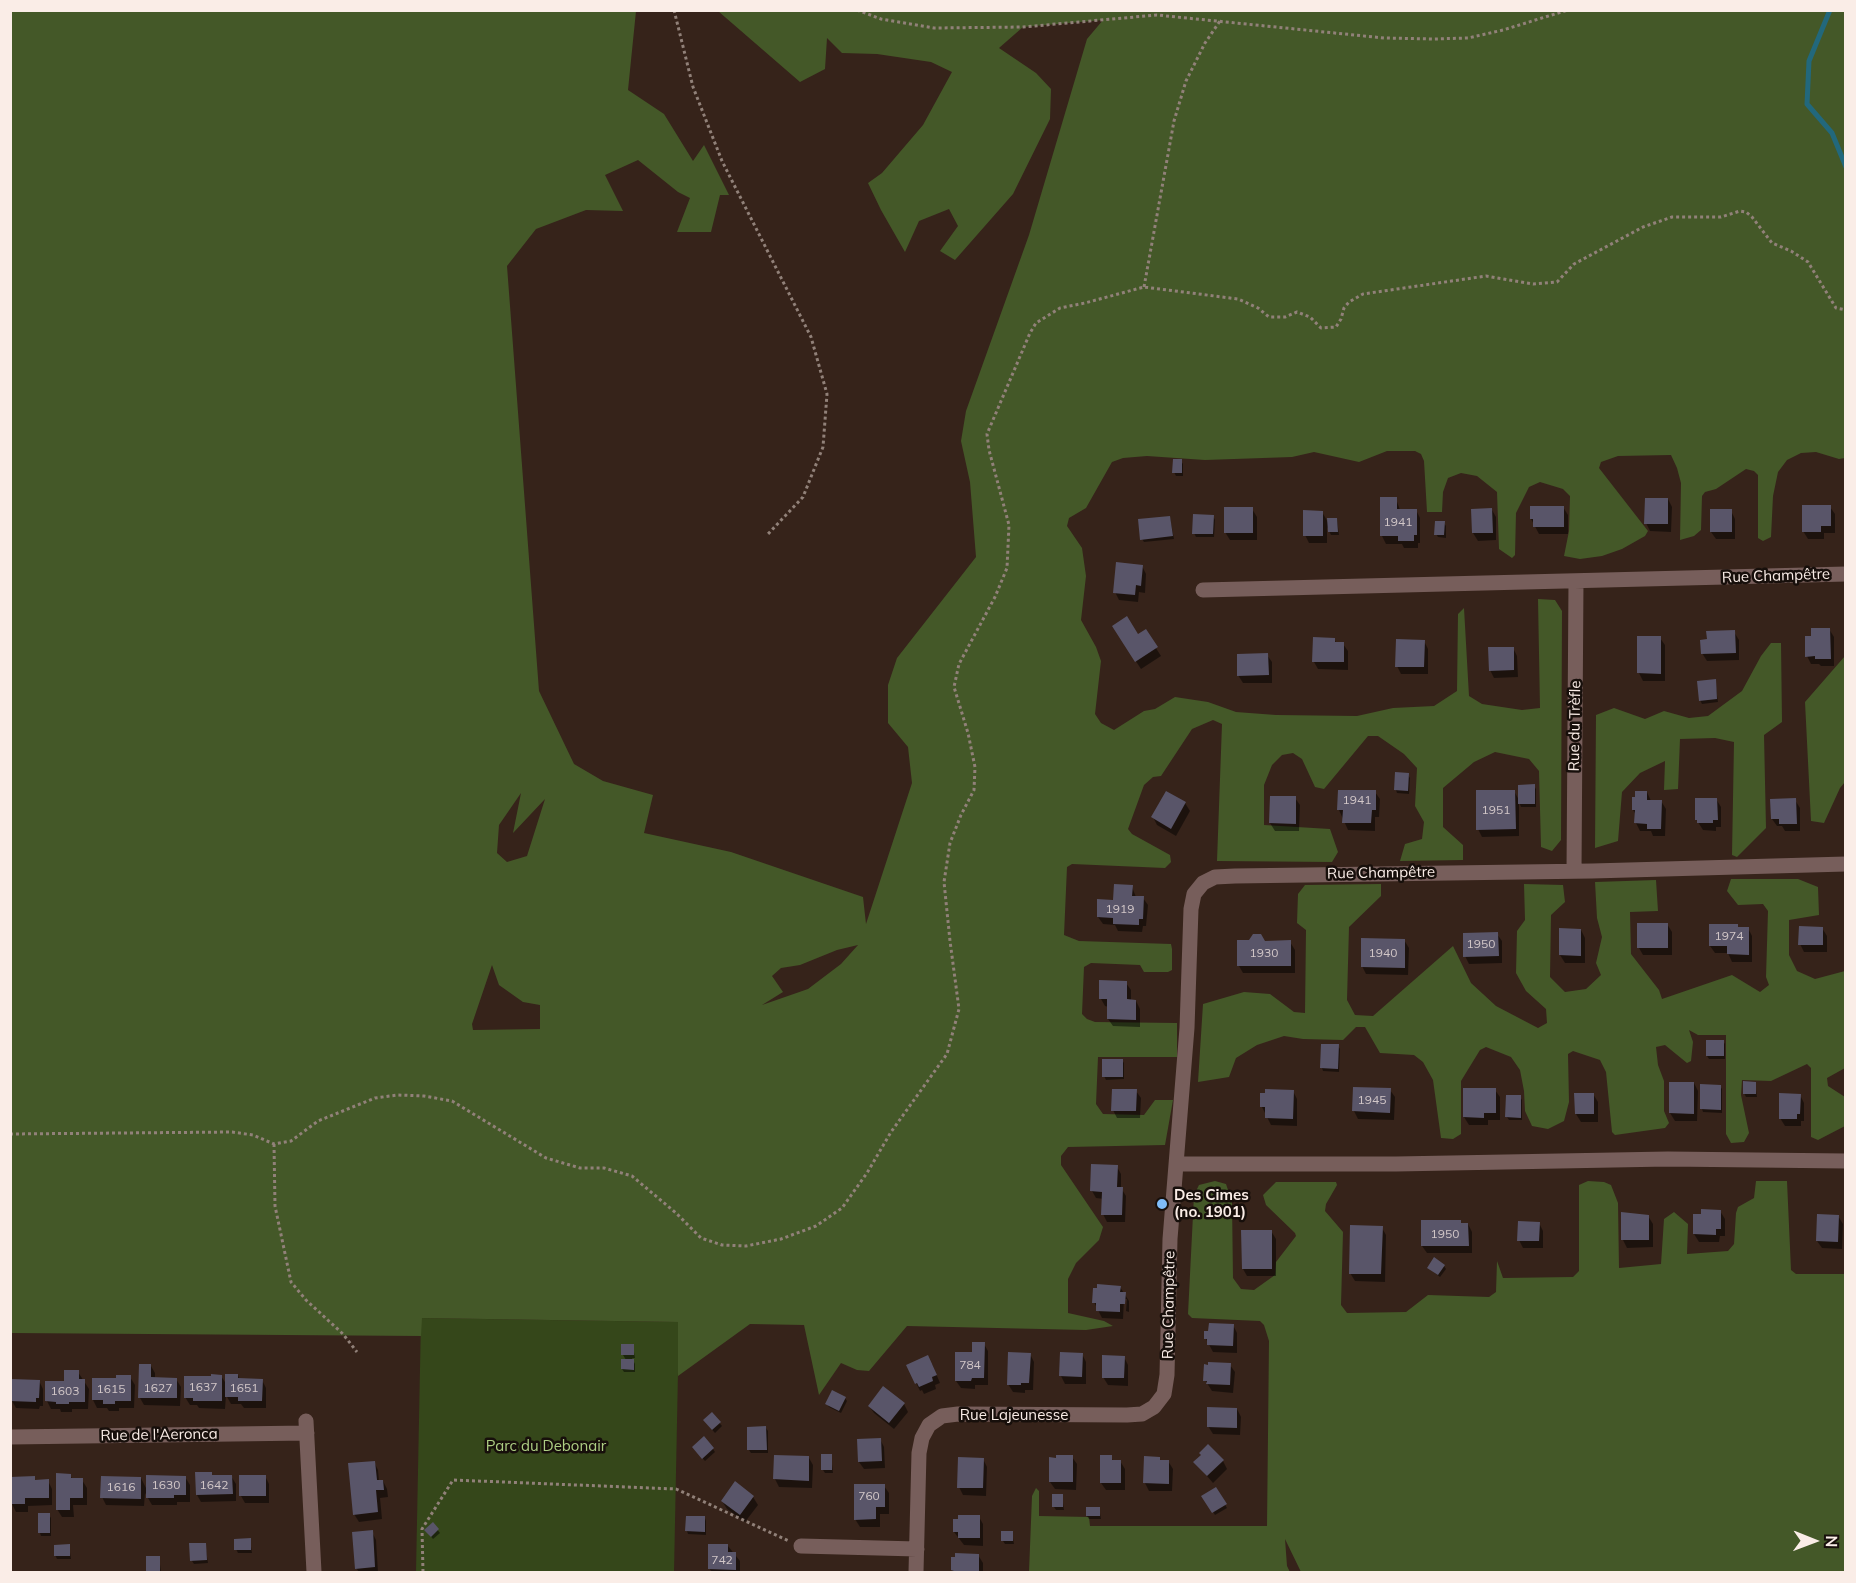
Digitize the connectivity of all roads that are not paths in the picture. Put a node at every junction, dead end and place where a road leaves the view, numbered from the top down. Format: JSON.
{"nodes":[{"id":1,"x":1845,"y":574,"type":"edge"},
{"id":2,"x":1576,"y":581,"type":"junction"},
{"id":3,"x":1203,"y":590,"type":"dead end"},
{"id":4,"x":1845,"y":864,"type":"edge"},
{"id":5,"x":1574,"y":871,"type":"junction"},
{"id":6,"x":1845,"y":1161,"type":"edge"},
{"id":7,"x":1176,"y":1164,"type":"junction"},
{"id":8,"x":1154,"y":1407,"type":"joint"},
{"id":9,"x":10,"y":1437,"type":"edge"},
{"id":10,"x":801,"y":1546,"type":"road end"},
{"id":11,"x":916,"y":1549,"type":"junction"},
{"id":12,"x":314,"y":1572,"type":"edge"},
{"id":13,"x":916,"y":1572,"type":"edge"}],
"edges":[{"from":1,"to":2,"type":"street","name":"Rue Champêtre"},
{"from":2,"to":3,"type":"street","name":"Rue Champêtre"},
{"from":2,"to":5,"type":"street","name":"Rue du Trèfle"},
{"from":4,"to":5,"type":"street","name":"Rue Champêtre"},
{"from":5,"to":7,"type":"street","name":"Rue Champêtre"},
{"from":6,"to":7,"type":"street"},
{"from":7,"to":8,"type":"street","name":"Rue Champêtre"},
{"from":8,"to":11,"type":"street","name":"Rue Lajeunesse"},
{"from":9,"to":12,"type":"street","name":"Rue de l'Aeronca"},
{"from":10,"to":11,"type":"street"},
{"from":11,"to":13,"type":"street","name":"Rue Lajeunesse"}]}
